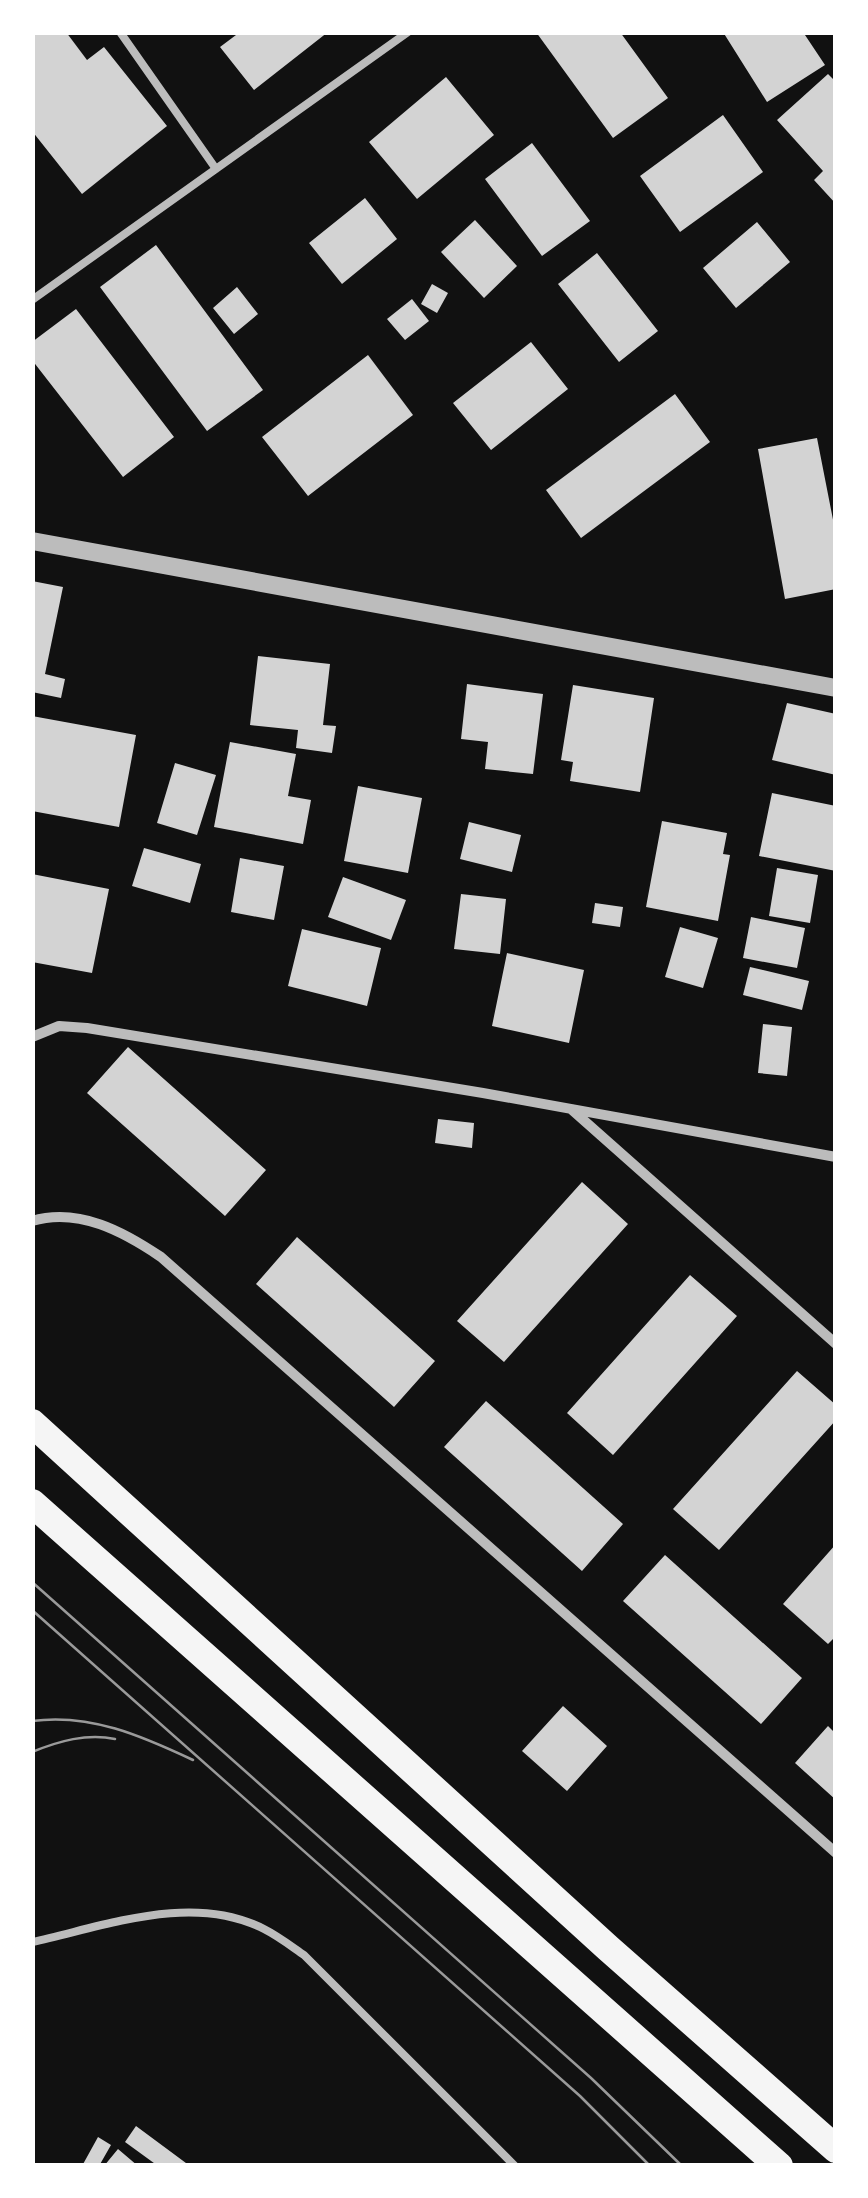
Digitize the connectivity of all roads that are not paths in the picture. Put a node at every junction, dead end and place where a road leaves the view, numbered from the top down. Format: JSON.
{"nodes":[{"id":1,"x":120,"y":32,"type":"edge"},
{"id":2,"x":408,"y":32,"type":"edge"},
{"id":3,"x":216,"y":170,"type":"junction"},
{"id":4,"x":32,"y":300,"type":"edge"},
{"id":5,"x":32,"y":541,"type":"edge"},
{"id":6,"x":836,"y":688,"type":"edge"},
{"id":7,"x":32,"y":1037,"type":"edge"},
{"id":8,"x":570,"y":1109,"type":"junction"},
{"id":9,"x":836,"y":1157,"type":"edge"},
{"id":10,"x":32,"y":1220,"type":"edge"},
{"id":11,"x":836,"y":1344,"type":"edge"},
{"id":12,"x":32,"y":1424,"type":"edge"},
{"id":13,"x":32,"y":1503,"type":"edge"},
{"id":14,"x":836,"y":1854,"type":"edge"},
{"id":15,"x":32,"y":1942,"type":"edge"},
{"id":16,"x":836,"y":2149,"type":"edge"},
{"id":17,"x":515,"y":2166,"type":"edge"},
{"id":18,"x":779,"y":2166,"type":"edge"}],
"edges":[{"from":1,"to":3,"type":"lane"},
{"from":2,"to":3,"type":"lane"},
{"from":3,"to":4,"type":"lane"},
{"from":5,"to":6,"type":"street"},
{"from":7,"to":8,"type":"street"},
{"from":8,"to":9,"type":"street"},
{"from":8,"to":11,"type":"street"},
{"from":10,"to":14,"type":"street"},
{"from":12,"to":16,"type":"highway"},
{"from":13,"to":18,"type":"highway"},
{"from":15,"to":17,"type":"lane"}]}
